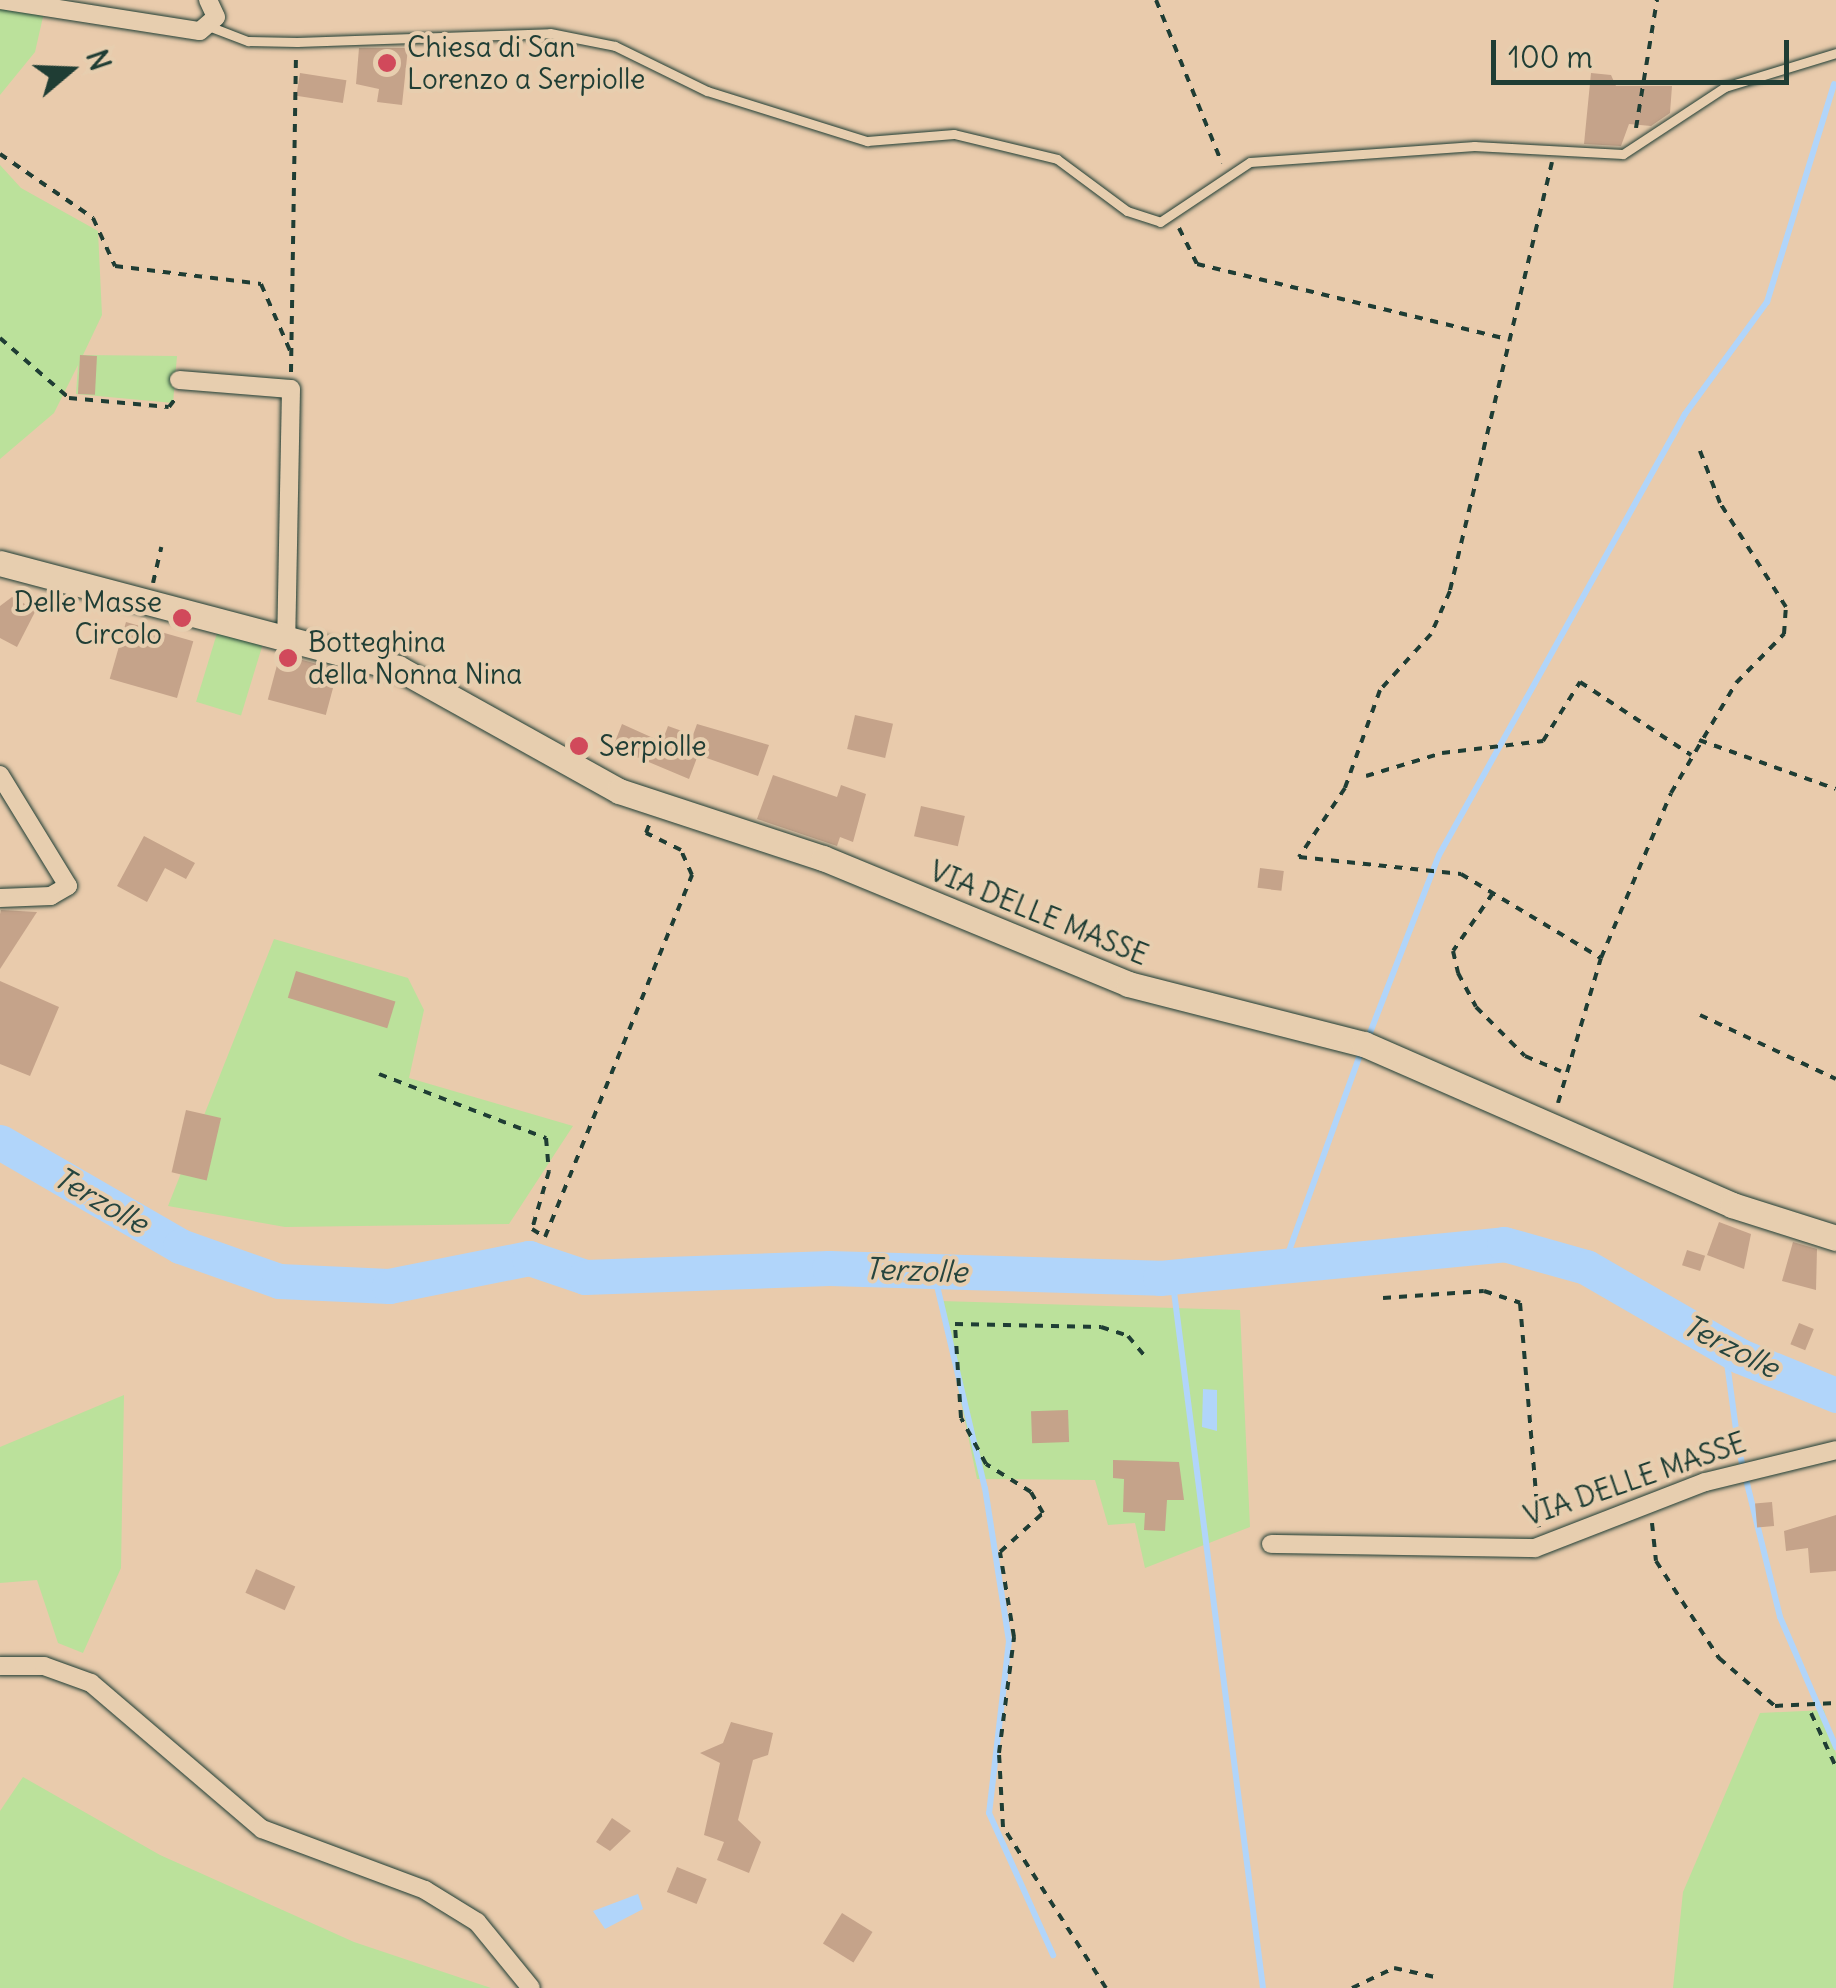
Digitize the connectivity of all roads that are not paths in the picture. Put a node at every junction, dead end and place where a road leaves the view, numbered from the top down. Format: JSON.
{"nodes":[{"id":1,"x":0,"y":0,"type":"edge"},
{"id":2,"x":208,"y":0,"type":"edge"},
{"id":3,"x":211,"y":28,"type":"junction"},
{"id":4,"x":1836,"y":52,"type":"edge"},
{"id":5,"x":179,"y":380,"type":"road end"},
{"id":6,"x":0,"y":563,"type":"edge"},
{"id":7,"x":286,"y":640,"type":"junction"},
{"id":8,"x":0,"y":775,"type":"edge"},
{"id":9,"x":0,"y":898,"type":"edge"},
{"id":10,"x":1836,"y":1238,"type":"edge"},
{"id":11,"x":1836,"y":1450,"type":"edge"},
{"id":12,"x":1272,"y":1544,"type":"dead end"},
{"id":13,"x":0,"y":1666,"type":"edge"},
{"id":14,"x":512,"y":1962,"type":"junction"},
{"id":15,"x":509,"y":1988,"type":"edge"},
{"id":16,"x":531,"y":1988,"type":"edge"}],
"edges":[{"from":1,"to":3,"type":"street"},
{"from":2,"to":3,"type":"street"},
{"from":3,"to":4,"type":"lane"},
{"from":5,"to":7,"type":"street"},
{"from":6,"to":7,"type":"street","name":"VIA DELLE MASSE"},
{"from":7,"to":10,"type":"street","name":"VIA DELLE MASSE"},
{"from":8,"to":9,"type":"street"},
{"from":11,"to":12,"type":"street","name":"VIA DELLE MASSE"},
{"from":13,"to":14,"type":"street"},
{"from":14,"to":15,"type":"street"},
{"from":14,"to":16,"type":"street"}]}
